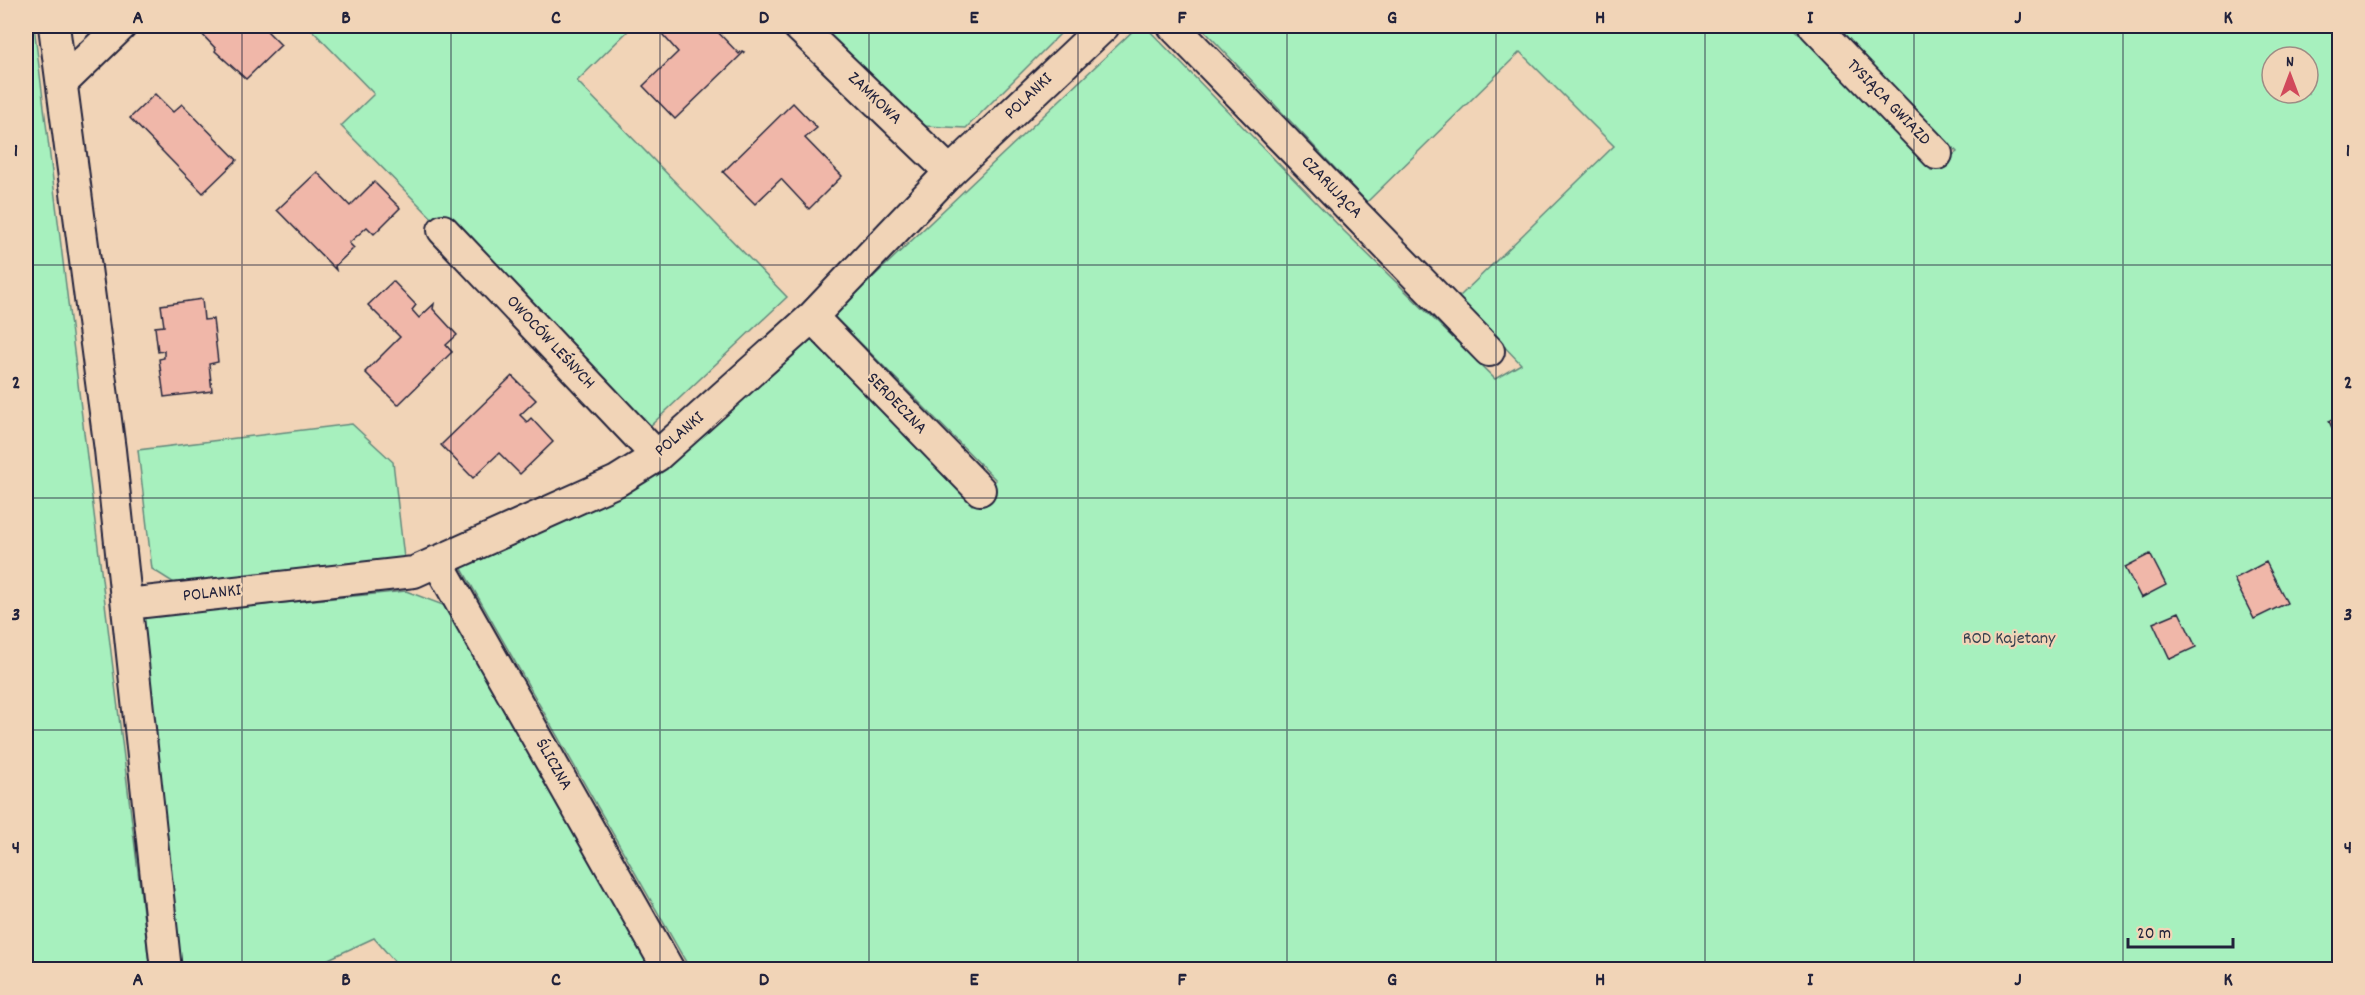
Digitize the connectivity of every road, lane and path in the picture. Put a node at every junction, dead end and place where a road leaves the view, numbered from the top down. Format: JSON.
{"nodes":[{"id":1,"x":54,"y":26,"type":"edge"},
{"id":2,"x":121,"y":26,"type":"edge"},
{"id":3,"x":798,"y":26,"type":"edge"},
{"id":4,"x":1104,"y":26,"type":"edge"},
{"id":5,"x":1173,"y":26,"type":"edge"},
{"id":6,"x":1814,"y":26,"type":"edge"},
{"id":7,"x":62,"y":83,"type":"junction"},
{"id":8,"x":1937,"y":154,"type":"dead end"},
{"id":9,"x":950,"y":172,"type":"junction"},
{"id":10,"x":443,"y":230,"type":"dead end"},
{"id":11,"x":812,"y":318,"type":"junction"},
{"id":12,"x":1488,"y":351,"type":"dead end"},
{"id":13,"x":657,"y":456,"type":"junction"},
{"id":14,"x":981,"y":490,"type":"dead end"},
{"id":15,"x":437,"y":561,"type":"junction"},
{"id":16,"x":127,"y":604,"type":"junction"},
{"id":17,"x":166,"y":969,"type":"edge"},
{"id":18,"x":669,"y":969,"type":"edge"}],
"edges":[{"from":1,"to":7,"type":"street"},
{"from":2,"to":7,"type":"street"},
{"from":3,"to":9,"type":"street","name":"ZAMKOWA"},
{"from":4,"to":9,"type":"street","name":"POLANKI"},
{"from":5,"to":12,"type":"street","name":"CZARUJĄCA"},
{"from":6,"to":8,"type":"street","name":"TYSIĄCA GWIAZD"},
{"from":7,"to":16,"type":"street"},
{"from":9,"to":11,"type":"street","name":"POLANKI"},
{"from":10,"to":13,"type":"street","name":"OWOCÓW LEŚNYCH"},
{"from":11,"to":13,"type":"street","name":"POLANKI"},
{"from":11,"to":14,"type":"street","name":"SERDECZNA"},
{"from":13,"to":15,"type":"street","name":"POLANKI"},
{"from":15,"to":16,"type":"street","name":"POLANKI"},
{"from":15,"to":18,"type":"street","name":"ŚLICZNA"},
{"from":16,"to":17,"type":"street"}]}
